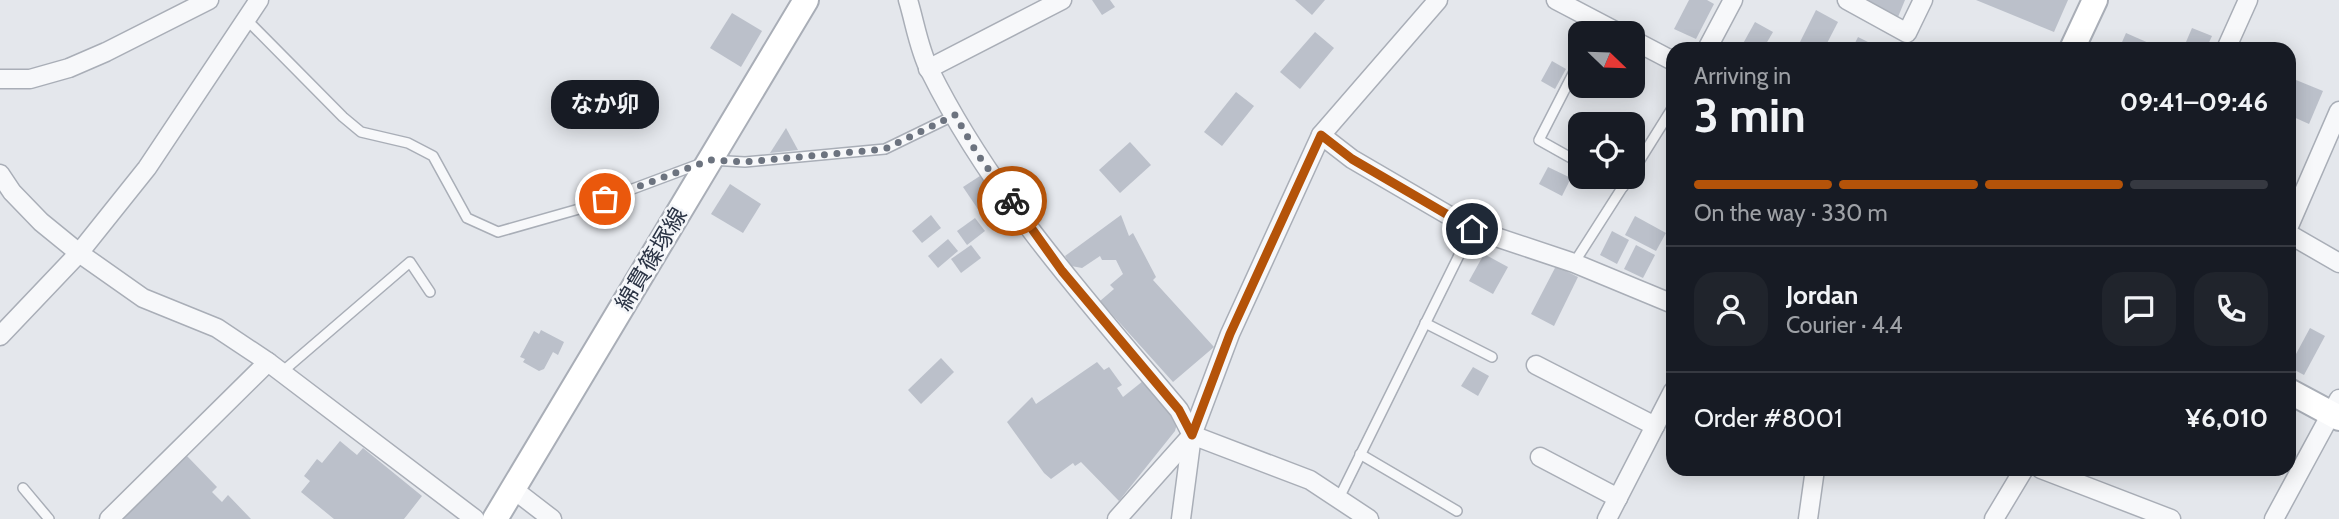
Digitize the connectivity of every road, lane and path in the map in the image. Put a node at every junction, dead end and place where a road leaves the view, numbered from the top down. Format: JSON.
{"nodes":[{"id":1,"x":259,"y":0,"type":"edge"},
{"id":2,"x":806,"y":0,"type":"edge"},
{"id":3,"x":908,"y":0,"type":"edge"},
{"id":4,"x":1062,"y":0,"type":"edge"},
{"id":5,"x":1437,"y":0,"type":"edge"},
{"id":6,"x":1556,"y":0,"type":"edge"},
{"id":7,"x":1733,"y":0,"type":"edge"},
{"id":8,"x":1847,"y":0,"type":"edge"},
{"id":9,"x":1923,"y":0,"type":"edge"},
{"id":10,"x":2095,"y":0,"type":"edge"},
{"id":11,"x":2248,"y":0,"type":"edge"},
{"id":12,"x":204,"y":2,"type":"edge"},
{"id":13,"x":246,"y":19,"type":"junction"},
{"id":14,"x":1586,"y":21,"type":"edge"},
{"id":15,"x":1711,"y":42,"type":"edge"},
{"id":16,"x":2076,"y":42,"type":"edge"},
{"id":17,"x":2229,"y":42,"type":"edge"},
{"id":18,"x":1645,"y":46,"type":"edge"},
{"id":19,"x":1666,"y":57,"type":"edge"},
{"id":20,"x":928,"y":69,"type":"junction"},
{"id":21,"x":0,"y":79,"type":"edge"},
{"id":22,"x":1568,"y":83,"type":"edge"},
{"id":23,"x":955,"y":115,"type":"junction"},
{"id":24,"x":1666,"y":118,"type":"edge"},
{"id":25,"x":2337,"y":123,"type":"edge"},
{"id":26,"x":1321,"y":135,"type":"junction"},
{"id":27,"x":1645,"y":152,"type":"edge"},
{"id":28,"x":1568,"y":156,"type":"edge"},
{"id":29,"x":710,"y":160,"type":"junction"},
{"id":30,"x":0,"y":174,"type":"edge"},
{"id":31,"x":1622,"y":189,"type":"edge"},
{"id":32,"x":2296,"y":211,"type":"edge"},
{"id":33,"x":1472,"y":229,"type":"junction"},
{"id":34,"x":2296,"y":238,"type":"edge"},
{"id":35,"x":79,"y":253,"type":"junction"},
{"id":36,"x":1574,"y":263,"type":"junction"},
{"id":37,"x":2339,"y":263,"type":"edge"},
{"id":38,"x":430,"y":292,"type":"dead end"},
{"id":39,"x":1666,"y":301,"type":"edge"},
{"id":40,"x":1425,"y":323,"type":"junction"},
{"id":41,"x":0,"y":336,"type":"edge"},
{"id":42,"x":1492,"y":357,"type":"dead end"},
{"id":43,"x":1536,"y":365,"type":"dead end"},
{"id":44,"x":275,"y":367,"type":"junction"},
{"id":45,"x":2296,"y":394,"type":"edge"},
{"id":46,"x":1666,"y":405,"type":"edge"},
{"id":47,"x":2336,"y":411,"type":"edge"},
{"id":48,"x":1655,"y":426,"type":"junction"},
{"id":49,"x":1192,"y":435,"type":"junction"},
{"id":50,"x":1360,"y":454,"type":"junction"},
{"id":51,"x":1540,"y":457,"type":"dead end"},
{"id":52,"x":1814,"y":476,"type":"edge"},
{"id":53,"x":2020,"y":476,"type":"edge"},
{"id":54,"x":2058,"y":476,"type":"edge"},
{"id":55,"x":23,"y":488,"type":"dead end"},
{"id":56,"x":513,"y":489,"type":"junction"},
{"id":57,"x":1339,"y":498,"type":"junction"},
{"id":58,"x":1618,"y":498,"type":"junction"},
{"id":59,"x":1457,"y":511,"type":"dead end"},
{"id":60,"x":49,"y":519,"type":"edge"},
{"id":61,"x":109,"y":519,"type":"edge"},
{"id":62,"x":475,"y":519,"type":"edge"},
{"id":63,"x":495,"y":519,"type":"edge"},
{"id":64,"x":552,"y":519,"type":"edge"},
{"id":65,"x":1117,"y":519,"type":"edge"},
{"id":66,"x":1181,"y":519,"type":"edge"},
{"id":67,"x":1369,"y":519,"type":"edge"},
{"id":68,"x":1607,"y":519,"type":"edge"},
{"id":69,"x":1808,"y":519,"type":"edge"},
{"id":70,"x":1994,"y":519,"type":"edge"},
{"id":71,"x":2171,"y":519,"type":"edge"},
{"id":72,"x":2274,"y":519,"type":"edge"}],
"edges":[{"from":1,"to":13,"type":"street"},
{"from":2,"to":29,"type":"main road","name":"綿貫篠塚線"},
{"from":3,"to":20,"type":"street"},
{"from":4,"to":20,"type":"street"},
{"from":5,"to":26,"type":"street"},
{"from":6,"to":14,"type":"street"},
{"from":7,"to":15,"type":"street"},
{"from":8,"to":9,"type":"street"},
{"from":10,"to":16,"type":"main road"},
{"from":11,"to":17,"type":"street"},
{"from":12,"to":21,"type":"street"},
{"from":13,"to":29,"type":"lane"},
{"from":13,"to":35,"type":"street"},
{"from":18,"to":19,"type":"street"},
{"from":20,"to":23,"type":"street"},
{"from":22,"to":28,"type":"lane"},
{"from":23,"to":29,"type":"lane"},
{"from":23,"to":49,"type":"street"},
{"from":24,"to":27,"type":"lane"},
{"from":25,"to":32,"type":"street"},
{"from":26,"to":33,"type":"street"},
{"from":26,"to":49,"type":"street"},
{"from":29,"to":56,"type":"main road","name":"綿貫篠塚線"},
{"from":30,"to":35,"type":"street"},
{"from":31,"to":36,"type":"lane"},
{"from":33,"to":36,"type":"street"},
{"from":33,"to":40,"type":"lane"},
{"from":34,"to":37,"type":"street"},
{"from":35,"to":41,"type":"street"},
{"from":35,"to":44,"type":"street"},
{"from":36,"to":39,"type":"street"},
{"from":38,"to":44,"type":"lane"},
{"from":40,"to":42,"type":"lane"},
{"from":40,"to":50,"type":"lane"},
{"from":43,"to":48,"type":"street"},
{"from":44,"to":61,"type":"street"},
{"from":44,"to":62,"type":"street"},
{"from":45,"to":47,"type":"main road"},
{"from":46,"to":48,"type":"street"},
{"from":47,"to":72,"type":"street"},
{"from":48,"to":58,"type":"street"},
{"from":49,"to":57,"type":"street"},
{"from":49,"to":65,"type":"street"},
{"from":49,"to":66,"type":"street"},
{"from":50,"to":57,"type":"lane"},
{"from":50,"to":59,"type":"lane"},
{"from":51,"to":58,"type":"street"},
{"from":52,"to":69,"type":"street"},
{"from":53,"to":70,"type":"street"},
{"from":54,"to":71,"type":"street"},
{"from":55,"to":60,"type":"lane"},
{"from":56,"to":63,"type":"main road","name":"綿貫篠塚線"},
{"from":56,"to":64,"type":"street"},
{"from":57,"to":67,"type":"street"},
{"from":58,"to":68,"type":"street"}]}
